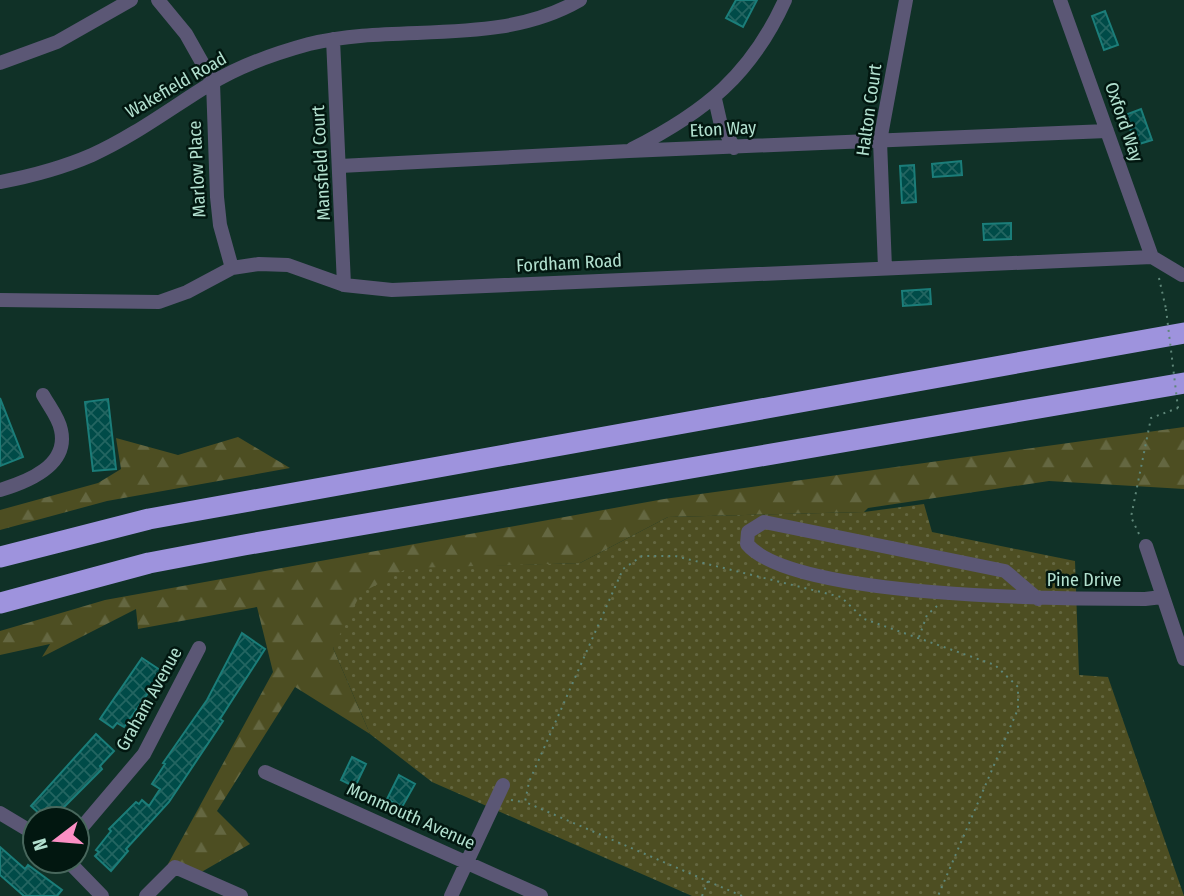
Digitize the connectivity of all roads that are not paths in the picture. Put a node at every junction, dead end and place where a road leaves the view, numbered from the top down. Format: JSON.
{"nodes":[{"id":1,"x":131,"y":0,"type":"edge"},
{"id":2,"x":158,"y":0,"type":"edge"},
{"id":3,"x":580,"y":0,"type":"edge"},
{"id":4,"x":785,"y":0,"type":"edge"},
{"id":5,"x":906,"y":0,"type":"edge"},
{"id":6,"x":1060,"y":0,"type":"edge"},
{"id":7,"x":333,"y":39,"type":"junction"},
{"id":8,"x":0,"y":63,"type":"edge"},
{"id":9,"x":213,"y":82,"type":"junction"},
{"id":10,"x":715,"y":99,"type":"junction"},
{"id":11,"x":1107,"y":131,"type":"junction"},
{"id":12,"x":880,"y":141,"type":"junction"},
{"id":13,"x":734,"y":148,"type":"junction"},
{"id":14,"x":629,"y":150,"type":"junction"},
{"id":15,"x":340,"y":166,"type":"junction"},
{"id":16,"x":0,"y":182,"type":"edge"},
{"id":17,"x":1152,"y":257,"type":"junction"},
{"id":18,"x":232,"y":268,"type":"junction"},
{"id":19,"x":885,"y":268,"type":"junction"},
{"id":20,"x":1182,"y":275,"type":"dead end"},
{"id":21,"x":344,"y":285,"type":"junction"},
{"id":22,"x":0,"y":300,"type":"edge"},
{"id":23,"x":1184,"y":333,"type":"edge"},
{"id":24,"x":1184,"y":383,"type":"edge"},
{"id":25,"x":43,"y":395,"type":"dead end"},
{"id":26,"x":0,"y":491,"type":"edge"},
{"id":27,"x":1146,"y":546,"type":"road end"},
{"id":28,"x":0,"y":557,"type":"edge"},
{"id":29,"x":1162,"y":597,"type":"junction"},
{"id":30,"x":1038,"y":599,"type":"junction"},
{"id":31,"x":0,"y":603,"type":"edge"},
{"id":32,"x":199,"y":648,"type":"dead end"},
{"id":33,"x":1184,"y":659,"type":"edge"},
{"id":34,"x":265,"y":772,"type":"dead end"},
{"id":35,"x":503,"y":785,"type":"dead end"},
{"id":36,"x":0,"y":813,"type":"edge"},
{"id":37,"x":91,"y":816,"type":"edge"},
{"id":38,"x":21,"y":826,"type":"edge"},
{"id":39,"x":467,"y":862,"type":"junction"},
{"id":40,"x":82,"y":875,"type":"edge"},
{"id":41,"x":102,"y":896,"type":"edge"},
{"id":42,"x":146,"y":896,"type":"edge"},
{"id":43,"x":241,"y":896,"type":"edge"},
{"id":44,"x":451,"y":896,"type":"edge"},
{"id":45,"x":541,"y":896,"type":"edge"}],
"edges":[{"from":1,"to":8,"type":"street"},
{"from":2,"to":9,"type":"street","name":"Marlow Place"},
{"from":3,"to":7,"type":"street","name":"Wakefield Road"},
{"from":4,"to":10,"type":"street"},
{"from":5,"to":12,"type":"street","name":"Halton Court"},
{"from":6,"to":11,"type":"street","name":"Oxford Way"},
{"from":7,"to":9,"type":"street","name":"Wakefield Road"},
{"from":7,"to":15,"type":"street","name":"Mansfield Court"},
{"from":9,"to":16,"type":"street","name":"Wakefield Road"},
{"from":9,"to":18,"type":"street","name":"Marlow Place"},
{"from":10,"to":13,"type":"street"},
{"from":10,"to":14,"type":"street"},
{"from":11,"to":12,"type":"street","name":"Eton Way"},
{"from":11,"to":17,"type":"street","name":"Oxford Way"},
{"from":12,"to":13,"type":"street","name":"Eton Way"},
{"from":12,"to":19,"type":"street","name":"Halton Court"},
{"from":13,"to":14,"type":"street","name":"Eton Way"},
{"from":14,"to":15,"type":"street","name":"Eton Way"},
{"from":15,"to":21,"type":"street","name":"Mansfield Court"},
{"from":17,"to":19,"type":"street","name":"Fordham Road"},
{"from":17,"to":20,"type":"street"},
{"from":18,"to":21,"type":"street","name":"Fordham Road"},
{"from":18,"to":22,"type":"street","name":"Fordham Road"},
{"from":19,"to":21,"type":"street","name":"Fordham Road"},
{"from":23,"to":28,"type":"highway"},
{"from":24,"to":31,"type":"highway"},
{"from":25,"to":26,"type":"street"},
{"from":27,"to":29,"type":"street"},
{"from":29,"to":30,"type":"street","name":"Pine Drive"},
{"from":29,"to":33,"type":"street"},
{"from":30,"to":30,"type":"street","name":"Pine Drive"},
{"from":32,"to":37,"type":"street","name":"Graham Avenue"},
{"from":34,"to":39,"type":"street","name":"Monmouth Avenue"},
{"from":35,"to":39,"type":"street"},
{"from":36,"to":38,"type":"street"},
{"from":39,"to":44,"type":"street"},
{"from":39,"to":45,"type":"street","name":"Monmouth Avenue"},
{"from":40,"to":41,"type":"street"},
{"from":42,"to":43,"type":"street"}]}
